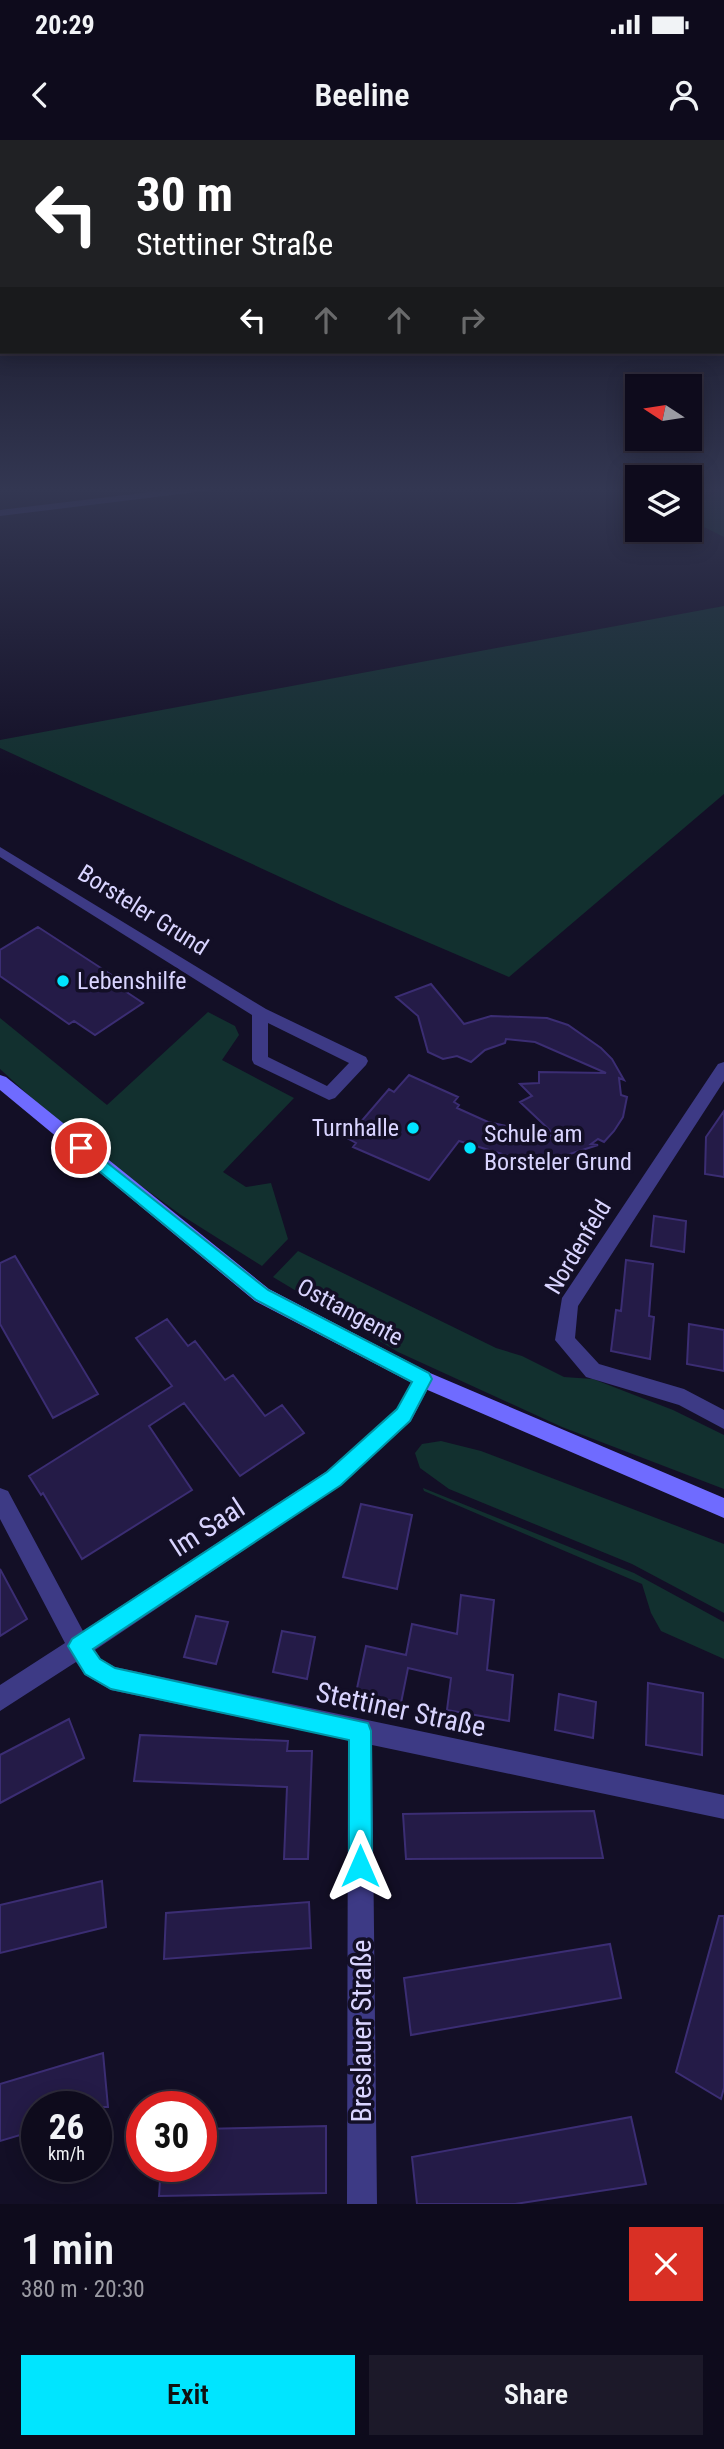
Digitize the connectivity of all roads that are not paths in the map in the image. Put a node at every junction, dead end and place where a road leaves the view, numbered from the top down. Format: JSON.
{"nodes":[{"id":1,"x":0,"y":851,"type":"edge"},
{"id":2,"x":260,"y":1013,"type":"junction"},
{"id":3,"x":724,"y":1068,"type":"edge"},
{"id":4,"x":0,"y":1081,"type":"edge"},
{"id":5,"x":423,"y":1379,"type":"junction"},
{"id":6,"x":724,"y":1420,"type":"edge"},
{"id":7,"x":0,"y":1498,"type":"edge"},
{"id":8,"x":724,"y":1508,"type":"edge"},
{"id":9,"x":79,"y":1646,"type":"junction"},
{"id":10,"x":0,"y":1699,"type":"edge"},
{"id":11,"x":360,"y":1731,"type":"junction"},
{"id":12,"x":724,"y":1807,"type":"edge"},
{"id":13,"x":362,"y":2204,"type":"edge"}],
"edges":[{"from":1,"to":2,"type":"street","name":"Borsteler Grund"},
{"from":2,"to":2,"type":"street","name":"Borsteler Grund"},
{"from":3,"to":6,"type":"street","name":"Nordenfeld"},
{"from":4,"to":5,"type":"main road","name":"Osttangente"},
{"from":5,"to":8,"type":"main road","name":"Osttangente"},
{"from":5,"to":9,"type":"street","name":"Im Saal"},
{"from":7,"to":9,"type":"street","name":"Stettiner Straße"},
{"from":9,"to":10,"type":"street","name":"Im Saal"},
{"from":9,"to":11,"type":"street","name":"Stettiner Straße"},
{"from":11,"to":12,"type":"street","name":"Stettiner Straße"},
{"from":11,"to":13,"type":"street","name":"Breslauer Straße"}]}
